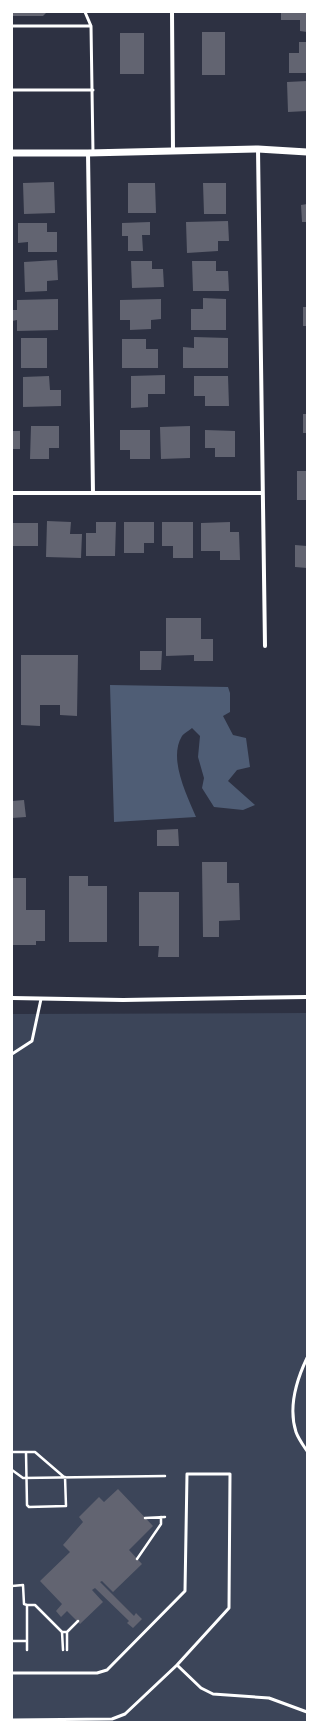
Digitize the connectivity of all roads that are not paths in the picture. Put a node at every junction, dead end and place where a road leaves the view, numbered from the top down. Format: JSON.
{"nodes":[{"id":1,"x":85,"y":12,"type":"edge"},
{"id":2,"x":172,"y":12,"type":"edge"},
{"id":3,"x":12,"y":26,"type":"edge"},
{"id":4,"x":91,"y":26,"type":"junction"},
{"id":5,"x":12,"y":90,"type":"edge"},
{"id":6,"x":93,"y":90,"type":"junction"},
{"id":7,"x":258,"y":149,"type":"junction"},
{"id":8,"x":174,"y":152,"type":"junction"},
{"id":9,"x":307,"y":152,"type":"edge"},
{"id":10,"x":12,"y":153,"type":"edge"},
{"id":11,"x":90,"y":153,"type":"junction"},
{"id":12,"x":12,"y":492,"type":"edge"},
{"id":13,"x":93,"y":493,"type":"junction"},
{"id":14,"x":262,"y":493,"type":"junction"},
{"id":15,"x":265,"y":646,"type":"dead end"},
{"id":16,"x":307,"y":997,"type":"edge"},
{"id":17,"x":12,"y":998,"type":"edge"},
{"id":18,"x":41,"y":999,"type":"junction"},
{"id":19,"x":12,"y":1054,"type":"edge"},
{"id":20,"x":307,"y":1358,"type":"edge"},
{"id":21,"x":307,"y":1451,"type":"edge"},
{"id":22,"x":177,"y":1665,"type":"junction"},
{"id":23,"x":12,"y":1673,"type":"edge"},
{"id":24,"x":307,"y":1712,"type":"edge"},
{"id":25,"x":12,"y":1720,"type":"edge"}],
"edges":[{"from":1,"to":4,"type":"lane"},
{"from":2,"to":8,"type":"street"},
{"from":3,"to":4,"type":"lane"},
{"from":4,"to":6,"type":"lane"},
{"from":5,"to":6,"type":"lane"},
{"from":6,"to":11,"type":"lane"},
{"from":7,"to":8,"type":"street"},
{"from":7,"to":9,"type":"street"},
{"from":7,"to":14,"type":"street"},
{"from":8,"to":11,"type":"street"},
{"from":10,"to":11,"type":"street"},
{"from":11,"to":13,"type":"street"},
{"from":12,"to":13,"type":"street"},
{"from":13,"to":14,"type":"street"},
{"from":14,"to":15,"type":"street"},
{"from":16,"to":18,"type":"street"},
{"from":17,"to":18,"type":"street"},
{"from":18,"to":19,"type":"lane"},
{"from":20,"to":21,"type":"lane"},
{"from":22,"to":23,"type":"lane"},
{"from":22,"to":24,"type":"lane"},
{"from":22,"to":25,"type":"lane"}]}
